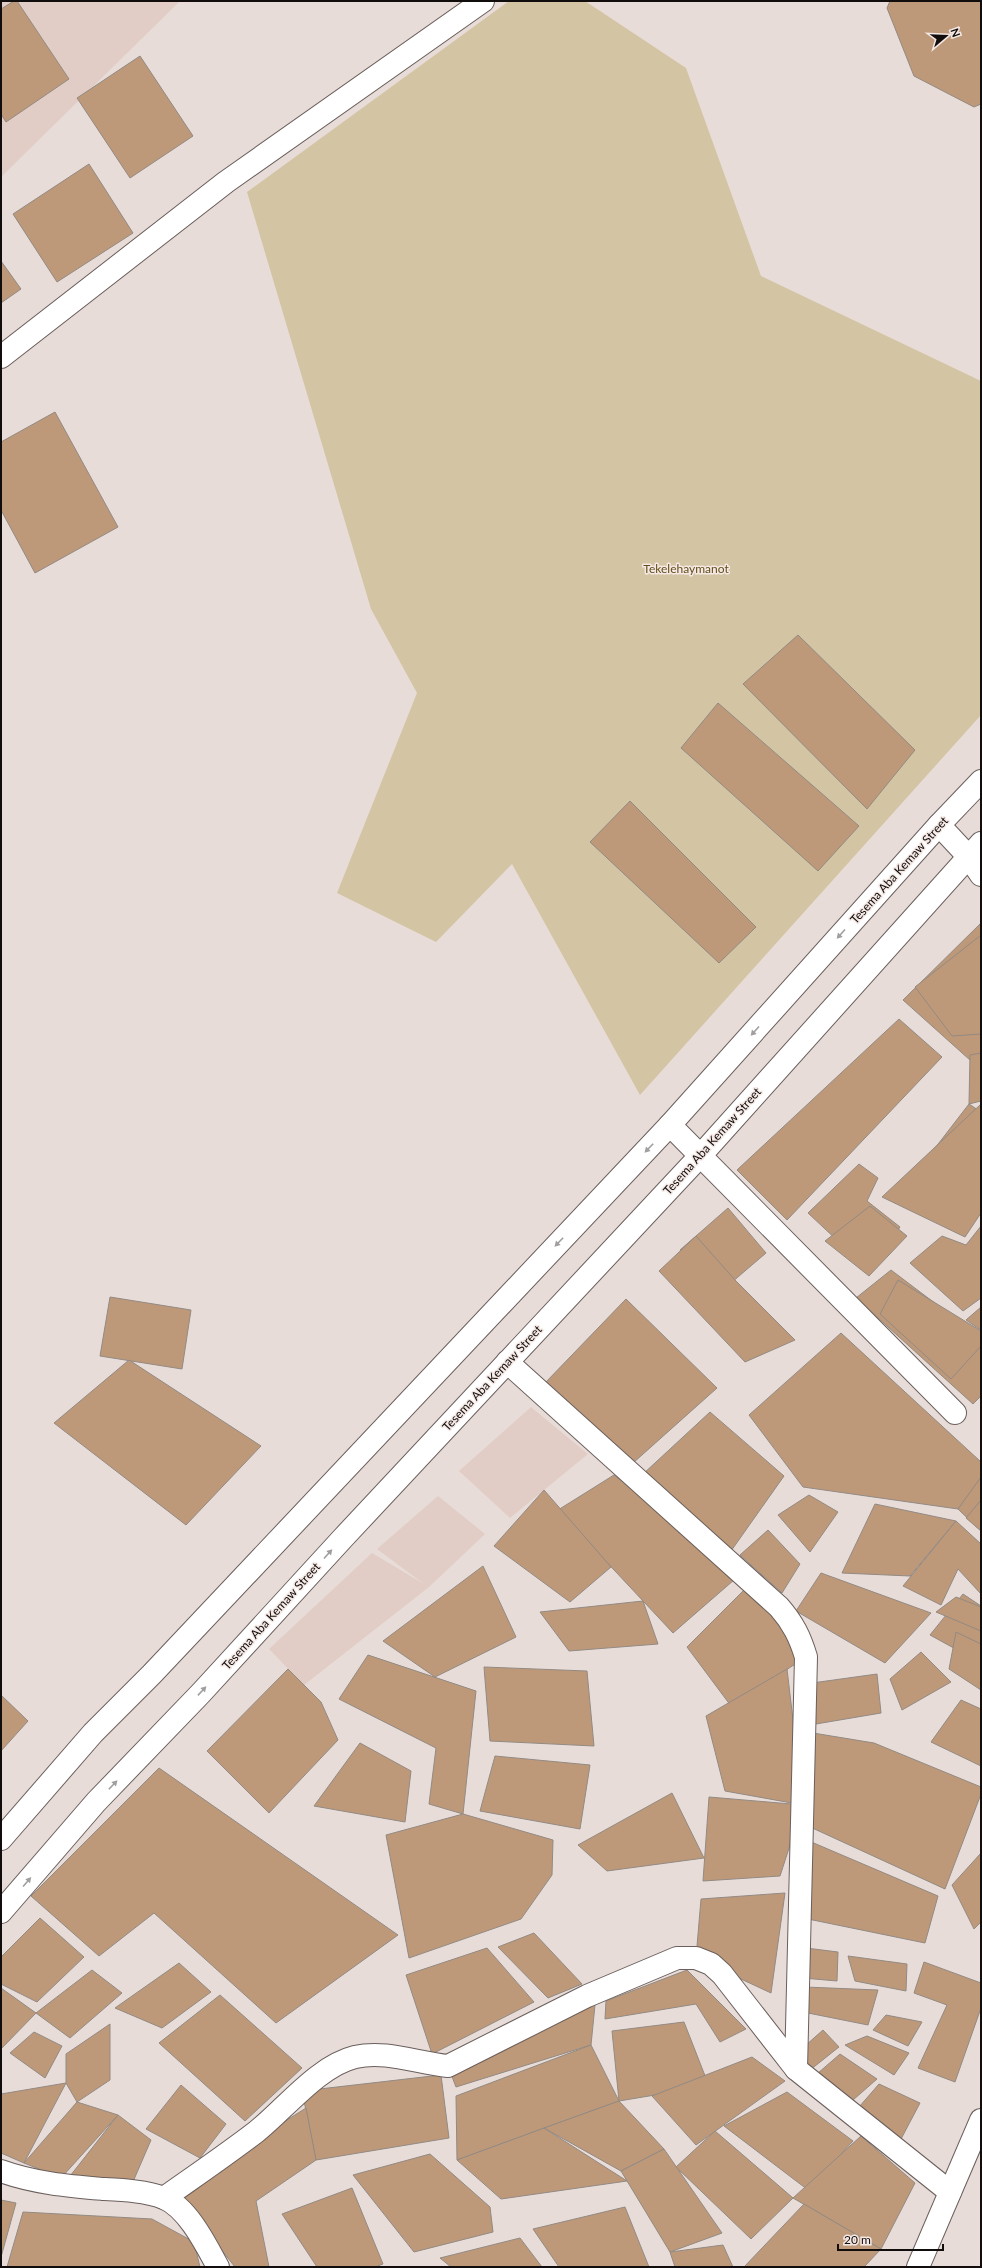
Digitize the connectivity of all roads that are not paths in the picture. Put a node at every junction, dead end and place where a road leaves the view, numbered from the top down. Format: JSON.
{"nodes":[{"id":1,"x":483,"y":1,"type":"edge"},
{"id":2,"x":1,"y":357,"type":"edge"},
{"id":3,"x":981,"y":781,"type":"edge"},
{"id":4,"x":939,"y":825,"type":"junction"},
{"id":5,"x":974,"y":850,"type":"edge"},
{"id":6,"x":981,"y":875,"type":"edge"},
{"id":7,"x":670,"y":1125,"type":"junction"},
{"id":8,"x":701,"y":1155,"type":"junction"},
{"id":9,"x":507,"y":1362,"type":"junction"},
{"id":10,"x":955,"y":1413,"type":"dead end"},
{"id":11,"x":1,"y":1839,"type":"edge"},
{"id":12,"x":1,"y":1912,"type":"edge"},
{"id":13,"x":796,"y":2068,"type":"junction"},
{"id":14,"x":981,"y":2120,"type":"edge"},
{"id":15,"x":1,"y":2171,"type":"edge"},
{"id":16,"x":950,"y":2192,"type":"junction"},
{"id":17,"x":164,"y":2198,"type":"junction"},
{"id":18,"x":218,"y":2267,"type":"edge"},
{"id":19,"x":918,"y":2267,"type":"edge"}],
"edges":[{"from":1,"to":2,"type":"street"},
{"from":3,"to":4,"type":"street","name":"Tesema Aba Kemaw Street"},
{"from":4,"to":5,"type":"street"},
{"from":4,"to":7,"type":"street","name":"Tesema Aba Kemaw Street","one_way":true},
{"from":5,"to":6,"type":"street"},
{"from":5,"to":8,"type":"street","name":"Tesema Aba Kemaw Street"},
{"from":7,"to":8,"type":"street"},
{"from":7,"to":11,"type":"street","name":"Tesema Aba Kemaw Street","one_way":true},
{"from":8,"to":9,"type":"street","name":"Tesema Aba Kemaw Street"},
{"from":8,"to":10,"type":"street"},
{"from":12,"to":9,"type":"street","name":"Tesema Aba Kemaw Street","one_way":true},
{"from":9,"to":13,"type":"street"},
{"from":13,"to":16,"type":"street"},
{"from":13,"to":17,"type":"street"},
{"from":14,"to":16,"type":"street"},
{"from":15,"to":17,"type":"street"},
{"from":16,"to":19,"type":"street"},
{"from":17,"to":18,"type":"street"}]}
